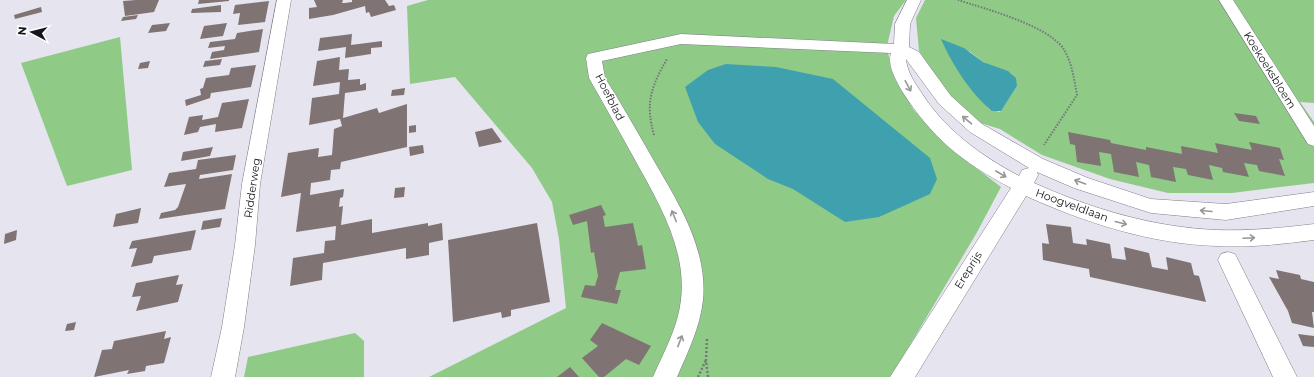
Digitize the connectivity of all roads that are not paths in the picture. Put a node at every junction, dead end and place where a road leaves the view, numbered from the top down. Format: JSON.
{"nodes":[{"id":1,"x":284,"y":0,"type":"edge"},
{"id":2,"x":914,"y":0,"type":"edge"},
{"id":3,"x":1226,"y":0,"type":"edge"},
{"id":4,"x":901,"y":49,"type":"junction"},
{"id":5,"x":1314,"y":140,"type":"edge"},
{"id":6,"x":1036,"y":164,"type":"junction"},
{"id":7,"x":1021,"y":185,"type":"junction"},
{"id":8,"x":1314,"y":199,"type":"edge"},
{"id":9,"x":1314,"y":232,"type":"edge"},
{"id":10,"x":1228,"y":260,"type":"dead end"},
{"id":11,"x":223,"y":377,"type":"edge"},
{"id":12,"x":665,"y":377,"type":"edge"},
{"id":13,"x":902,"y":377,"type":"edge"},
{"id":14,"x":1284,"y":377,"type":"edge"}],
"edges":[{"from":1,"to":11,"type":"street","name":"Ridderweg"},
{"from":2,"to":4,"type":"street","name":"Hoogveldlaan"},
{"from":3,"to":5,"type":"street","name":"Koekoeksbloem"},
{"from":6,"to":4,"type":"street","one_way":true},
{"from":4,"to":7,"type":"street","name":"Hoogveldlaan","one_way":true},
{"from":12,"to":4,"type":"street","name":"Hoefblad","one_way":true},
{"from":6,"to":7,"type":"street","name":"Ereprijs"},
{"from":8,"to":6,"type":"street","one_way":true},
{"from":7,"to":9,"type":"street","name":"Hoogveldlaan","one_way":true},
{"from":7,"to":13,"type":"street","name":"Ereprijs"},
{"from":10,"to":14,"type":"street"}]}
